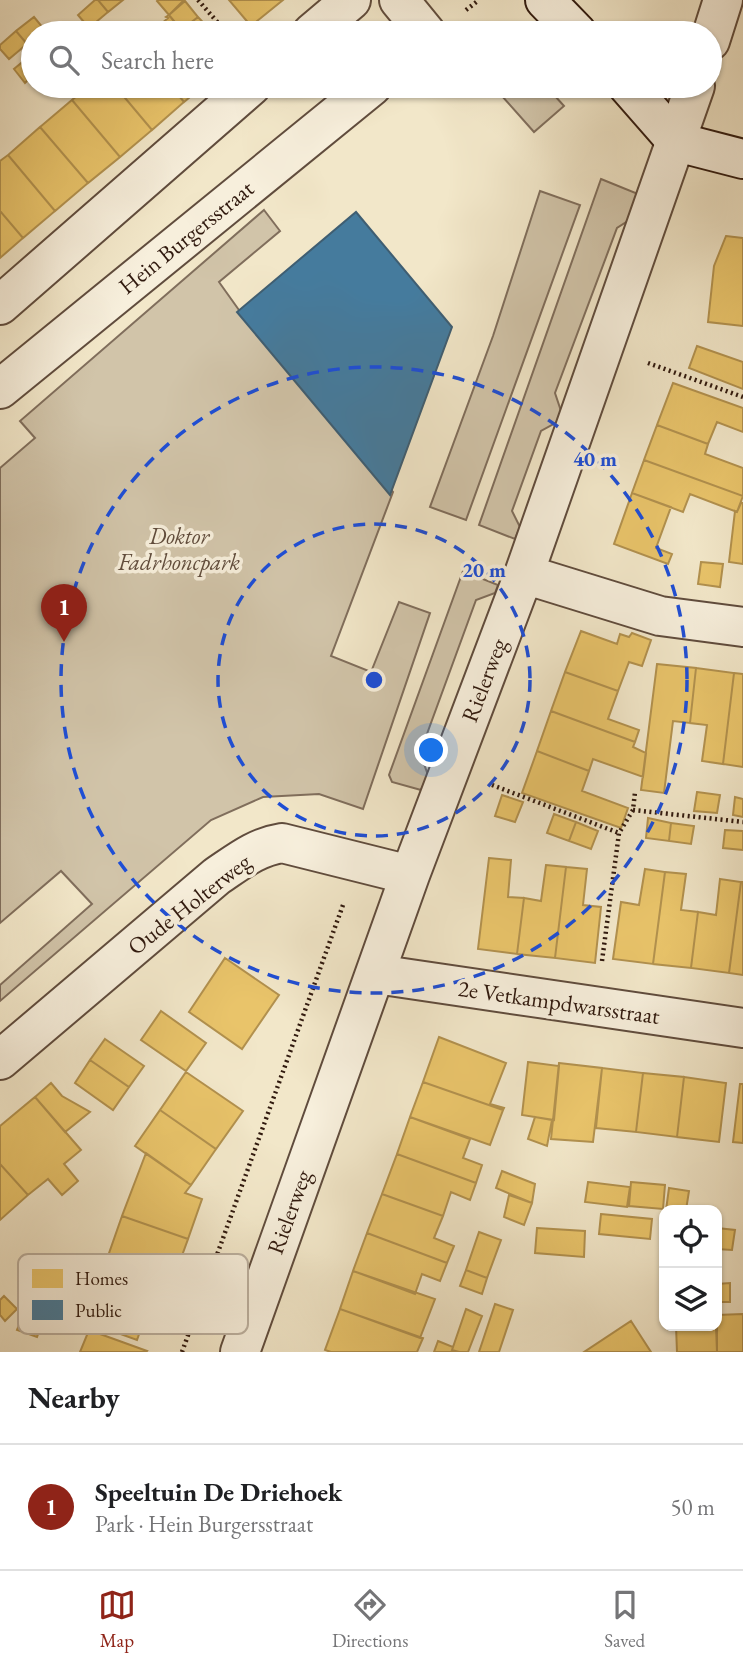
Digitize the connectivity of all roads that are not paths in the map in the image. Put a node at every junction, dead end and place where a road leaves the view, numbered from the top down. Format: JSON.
{"nodes":[{"id":1,"x":351,"y":0,"type":"edge"},
{"id":2,"x":399,"y":0,"type":"edge"},
{"id":3,"x":545,"y":0,"type":"edge"},
{"id":4,"x":723,"y":0,"type":"edge"},
{"id":5,"x":327,"y":21,"type":"edge"},
{"id":6,"x":416,"y":21,"type":"edge"},
{"id":7,"x":565,"y":21,"type":"edge"},
{"id":8,"x":716,"y":21,"type":"edge"},
{"id":9,"x":237,"y":98,"type":"edge"},
{"id":10,"x":357,"y":98,"type":"edge"},
{"id":11,"x":638,"y":98,"type":"edge"},
{"id":12,"x":691,"y":98,"type":"edge"},
{"id":13,"x":677,"y":142,"type":"junction"},
{"id":14,"x":743,"y":159,"type":"edge"},
{"id":15,"x":0,"y":305,"type":"edge"},
{"id":16,"x":0,"y":389,"type":"edge"},
{"id":17,"x":524,"y":574,"type":"junction"},
{"id":18,"x":743,"y":627,"type":"edge"},
{"id":19,"x":410,"y":875,"type":"junction"},
{"id":20,"x":376,"y":974,"type":"junction"},
{"id":21,"x":743,"y":1028,"type":"edge"},
{"id":22,"x":0,"y":1060,"type":"edge"},
{"id":23,"x":248,"y":1329,"type":"edge"},
{"id":24,"x":246,"y":1334,"type":"edge"},
{"id":25,"x":240,"y":1352,"type":"edge"}],
"edges":[{"from":1,"to":5,"type":"street"},
{"from":2,"to":6,"type":"street"},
{"from":3,"to":7,"type":"street"},
{"from":4,"to":8,"type":"street"},
{"from":9,"to":15,"type":"street"},
{"from":10,"to":16,"type":"street","name":"Hein Burgersstraat"},
{"from":11,"to":13,"type":"street"},
{"from":12,"to":13,"type":"street","name":"Rielerweg"},
{"from":13,"to":14,"type":"street"},
{"from":13,"to":17,"type":"street","name":"Rielerweg"},
{"from":17,"to":18,"type":"street"},
{"from":17,"to":19,"type":"street","name":"Rielerweg"},
{"from":19,"to":20,"type":"street","name":"Rielerweg"},
{"from":19,"to":22,"type":"street","name":"Oude Holterweg"},
{"from":20,"to":21,"type":"street","name":"2e Vetkampdwarsstraat"},
{"from":20,"to":23,"type":"street","name":"Rielerweg"},
{"from":24,"to":25,"type":"street","name":"Rielerweg"}]}
